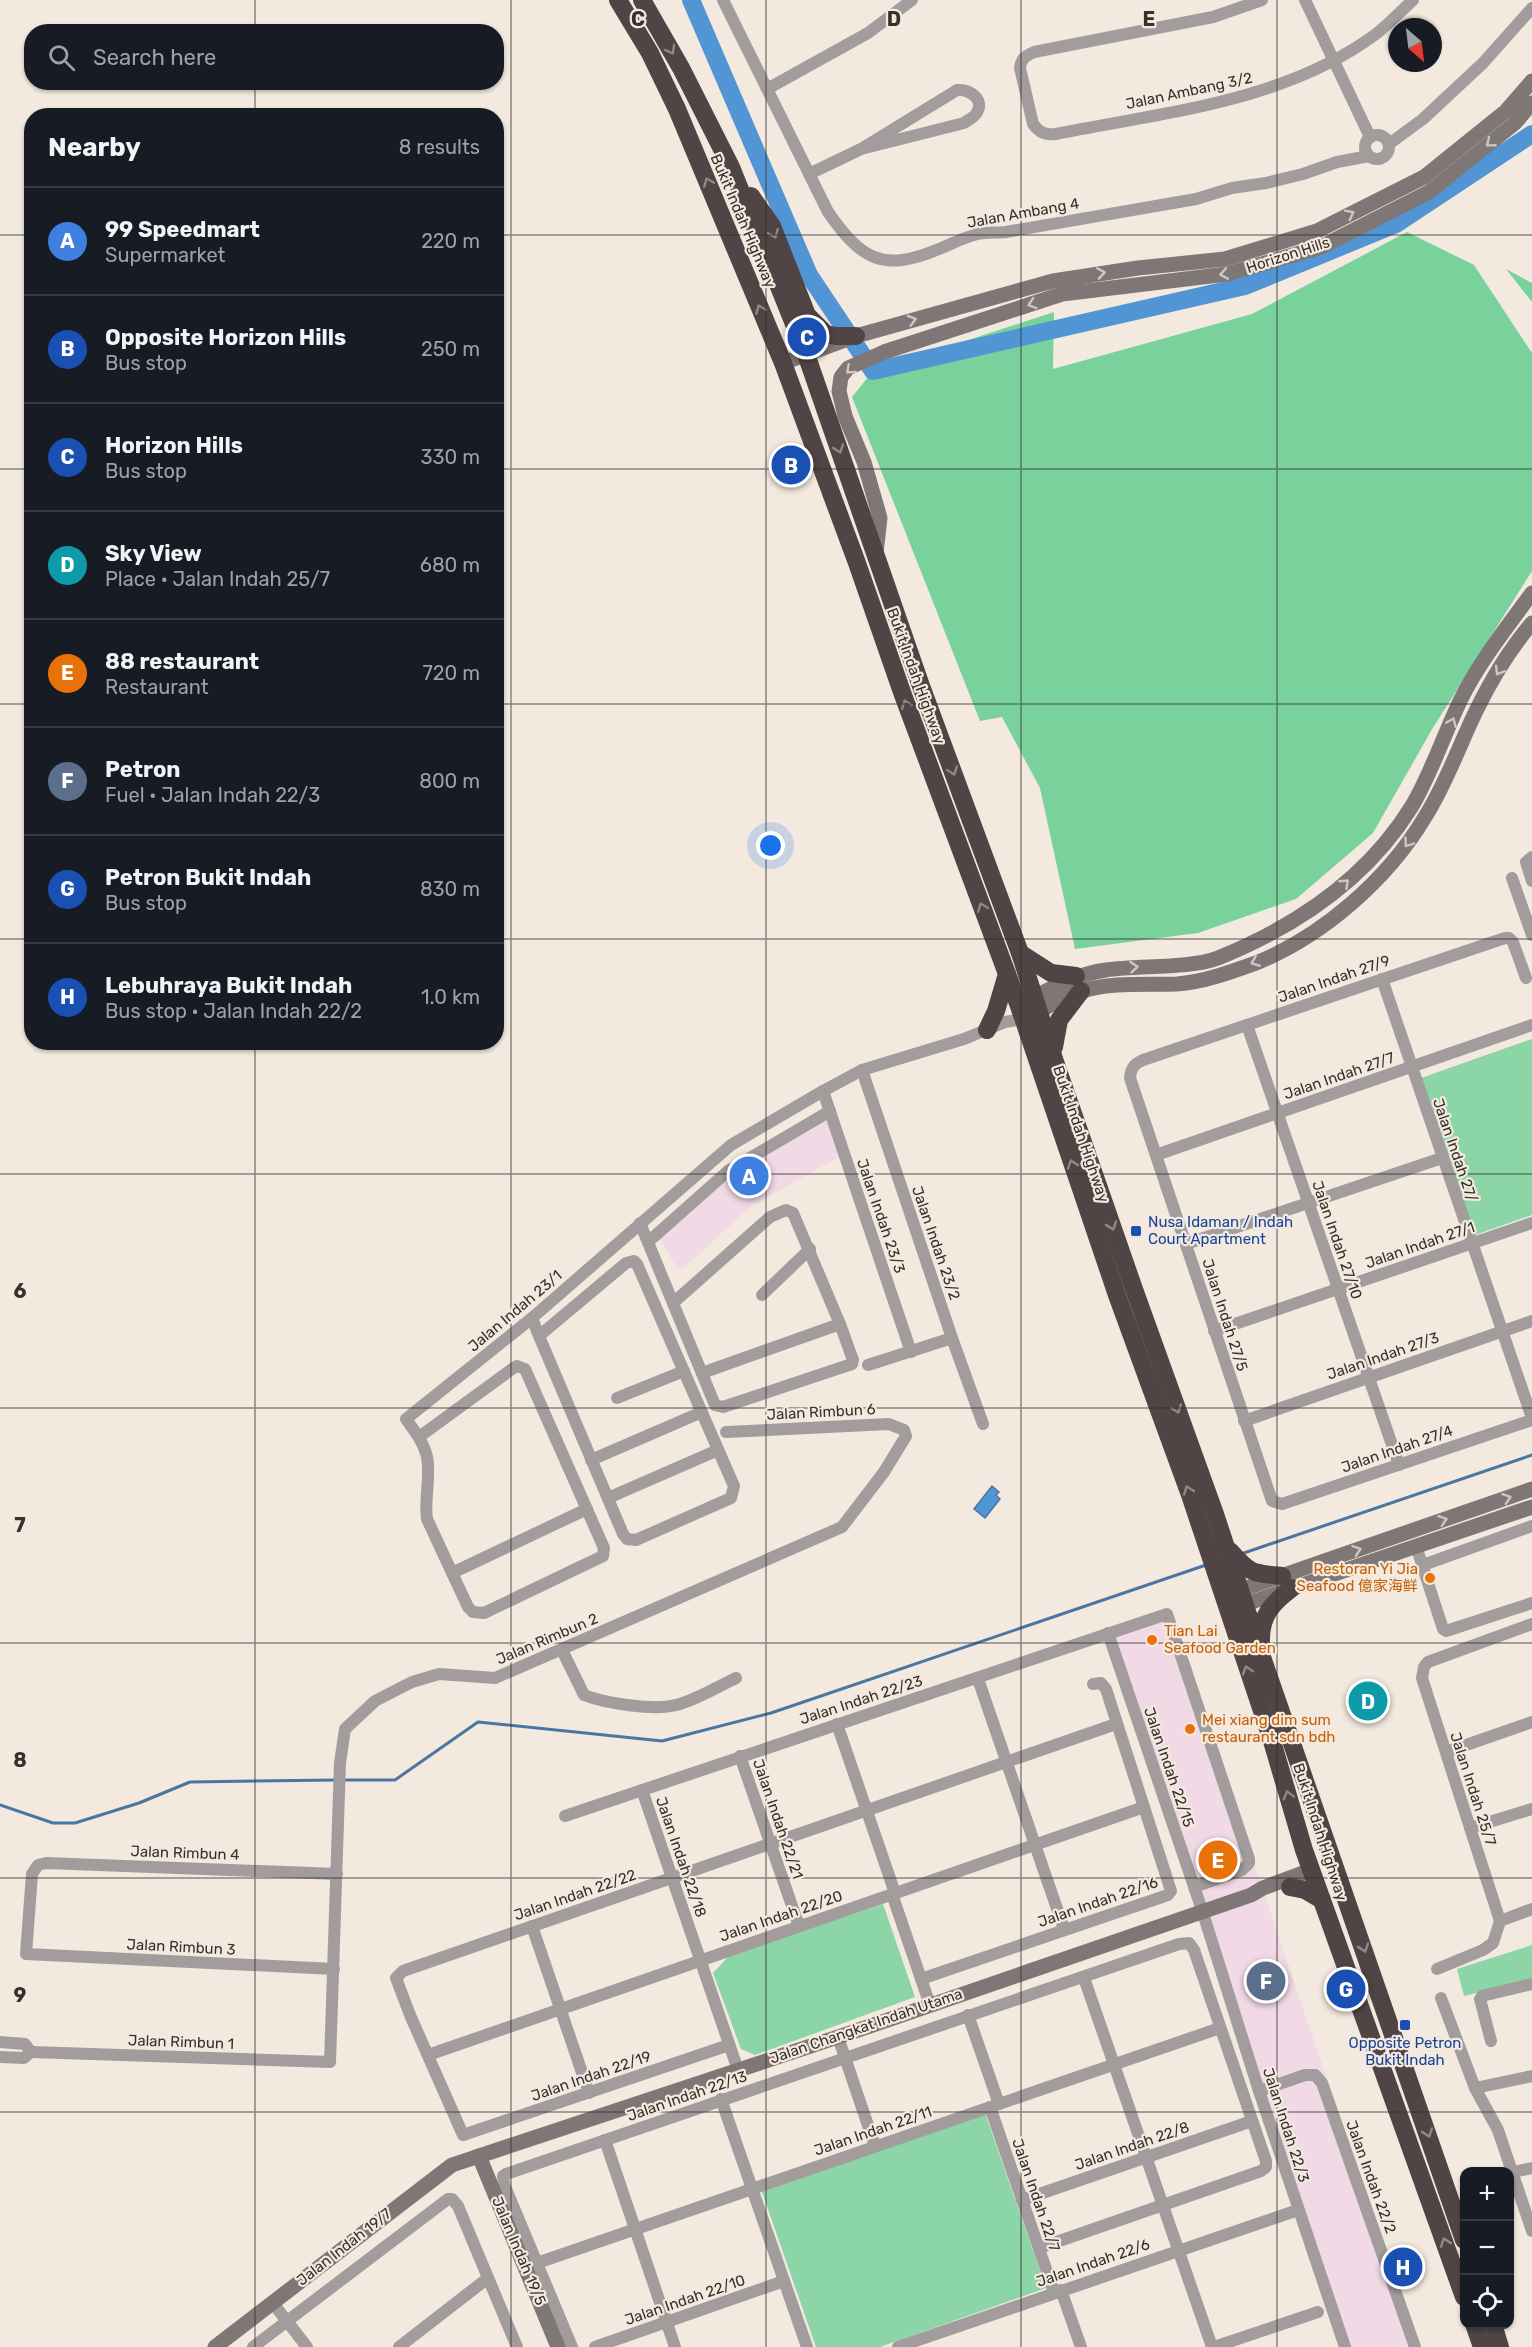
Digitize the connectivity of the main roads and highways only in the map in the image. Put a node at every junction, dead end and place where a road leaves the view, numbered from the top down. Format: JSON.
{"nodes":[{"id":1,"x":618,"y":0,"type":"edge"},
{"id":2,"x":642,"y":0,"type":"edge"},
{"id":3,"x":731,"y":167,"type":"junction"},
{"id":4,"x":856,"y":336,"type":"road end"},
{"id":5,"x":1020,"y":953,"type":"junction"},
{"id":6,"x":1007,"y":974,"type":"junction"},
{"id":7,"x":987,"y":1030,"type":"road end"},
{"id":8,"x":1053,"y":1056,"type":"junction"},
{"id":9,"x":1232,"y":1572,"type":"junction"},
{"id":10,"x":1234,"y":1600,"type":"junction"},
{"id":11,"x":1262,"y":1657,"type":"junction"},
{"id":12,"x":1329,"y":1847,"type":"junction"},
{"id":13,"x":1304,"y":1850,"type":"junction"},
{"id":14,"x":1315,"y":1874,"type":"junction"},
{"id":15,"x":1345,"y":1893,"type":"junction"},
{"id":16,"x":1322,"y":1900,"type":"junction"},
{"id":17,"x":1460,"y":2228,"type":"edge"},
{"id":18,"x":1460,"y":2286,"type":"edge"},
{"id":19,"x":1475,"y":2329,"type":"edge"},
{"id":20,"x":1494,"y":2329,"type":"edge"},
{"id":21,"x":1482,"y":2347,"type":"edge"},
{"id":22,"x":1500,"y":2347,"type":"edge"}],
"edges":[{"from":6,"to":1,"type":"highway","name":"Bukit Indah Highway","one_way":true},
{"from":2,"to":3,"type":"highway","name":"Bukit Indah Highway","one_way":true},
{"from":3,"to":4,"type":"highway","one_way":true},
{"from":3,"to":5,"type":"highway","name":"Bukit Indah Highway","one_way":true},
{"from":5,"to":8,"type":"highway","name":"Bukit Indah Highway"},
{"from":5,"to":8,"type":"highway"},
{"from":6,"to":7,"type":"highway"},
{"from":9,"to":6,"type":"highway","name":"Bukit Indah Highway","one_way":true},
{"from":8,"to":9,"type":"highway","name":"Bukit Indah Highway","one_way":true},
{"from":9,"to":10,"type":"highway","name":"Bukit Indah Highway"},
{"from":9,"to":11,"type":"highway"},
{"from":10,"to":11,"type":"highway","name":"Bukit Indah Highway"},
{"from":13,"to":10,"type":"highway","name":"Bukit Indah Highway","one_way":true},
{"from":11,"to":12,"type":"highway","name":"Bukit Indah Highway"},
{"from":12,"to":14,"type":"highway"},
{"from":12,"to":15,"type":"highway","name":"Bukit Indah Highway"},
{"from":13,"to":14,"type":"highway","name":"Bukit Indah Highway"},
{"from":13,"to":16,"type":"highway"},
{"from":14,"to":15,"type":"highway"},
{"from":14,"to":16,"type":"highway","name":"Bukit Indah Highway"},
{"from":15,"to":17,"type":"highway","name":"Bukit Indah Highway","one_way":true},
{"from":18,"to":16,"type":"highway","name":"Bukit Indah Highway","one_way":true},
{"from":19,"to":21,"type":"highway"},
{"from":20,"to":22,"type":"highway"}]}
